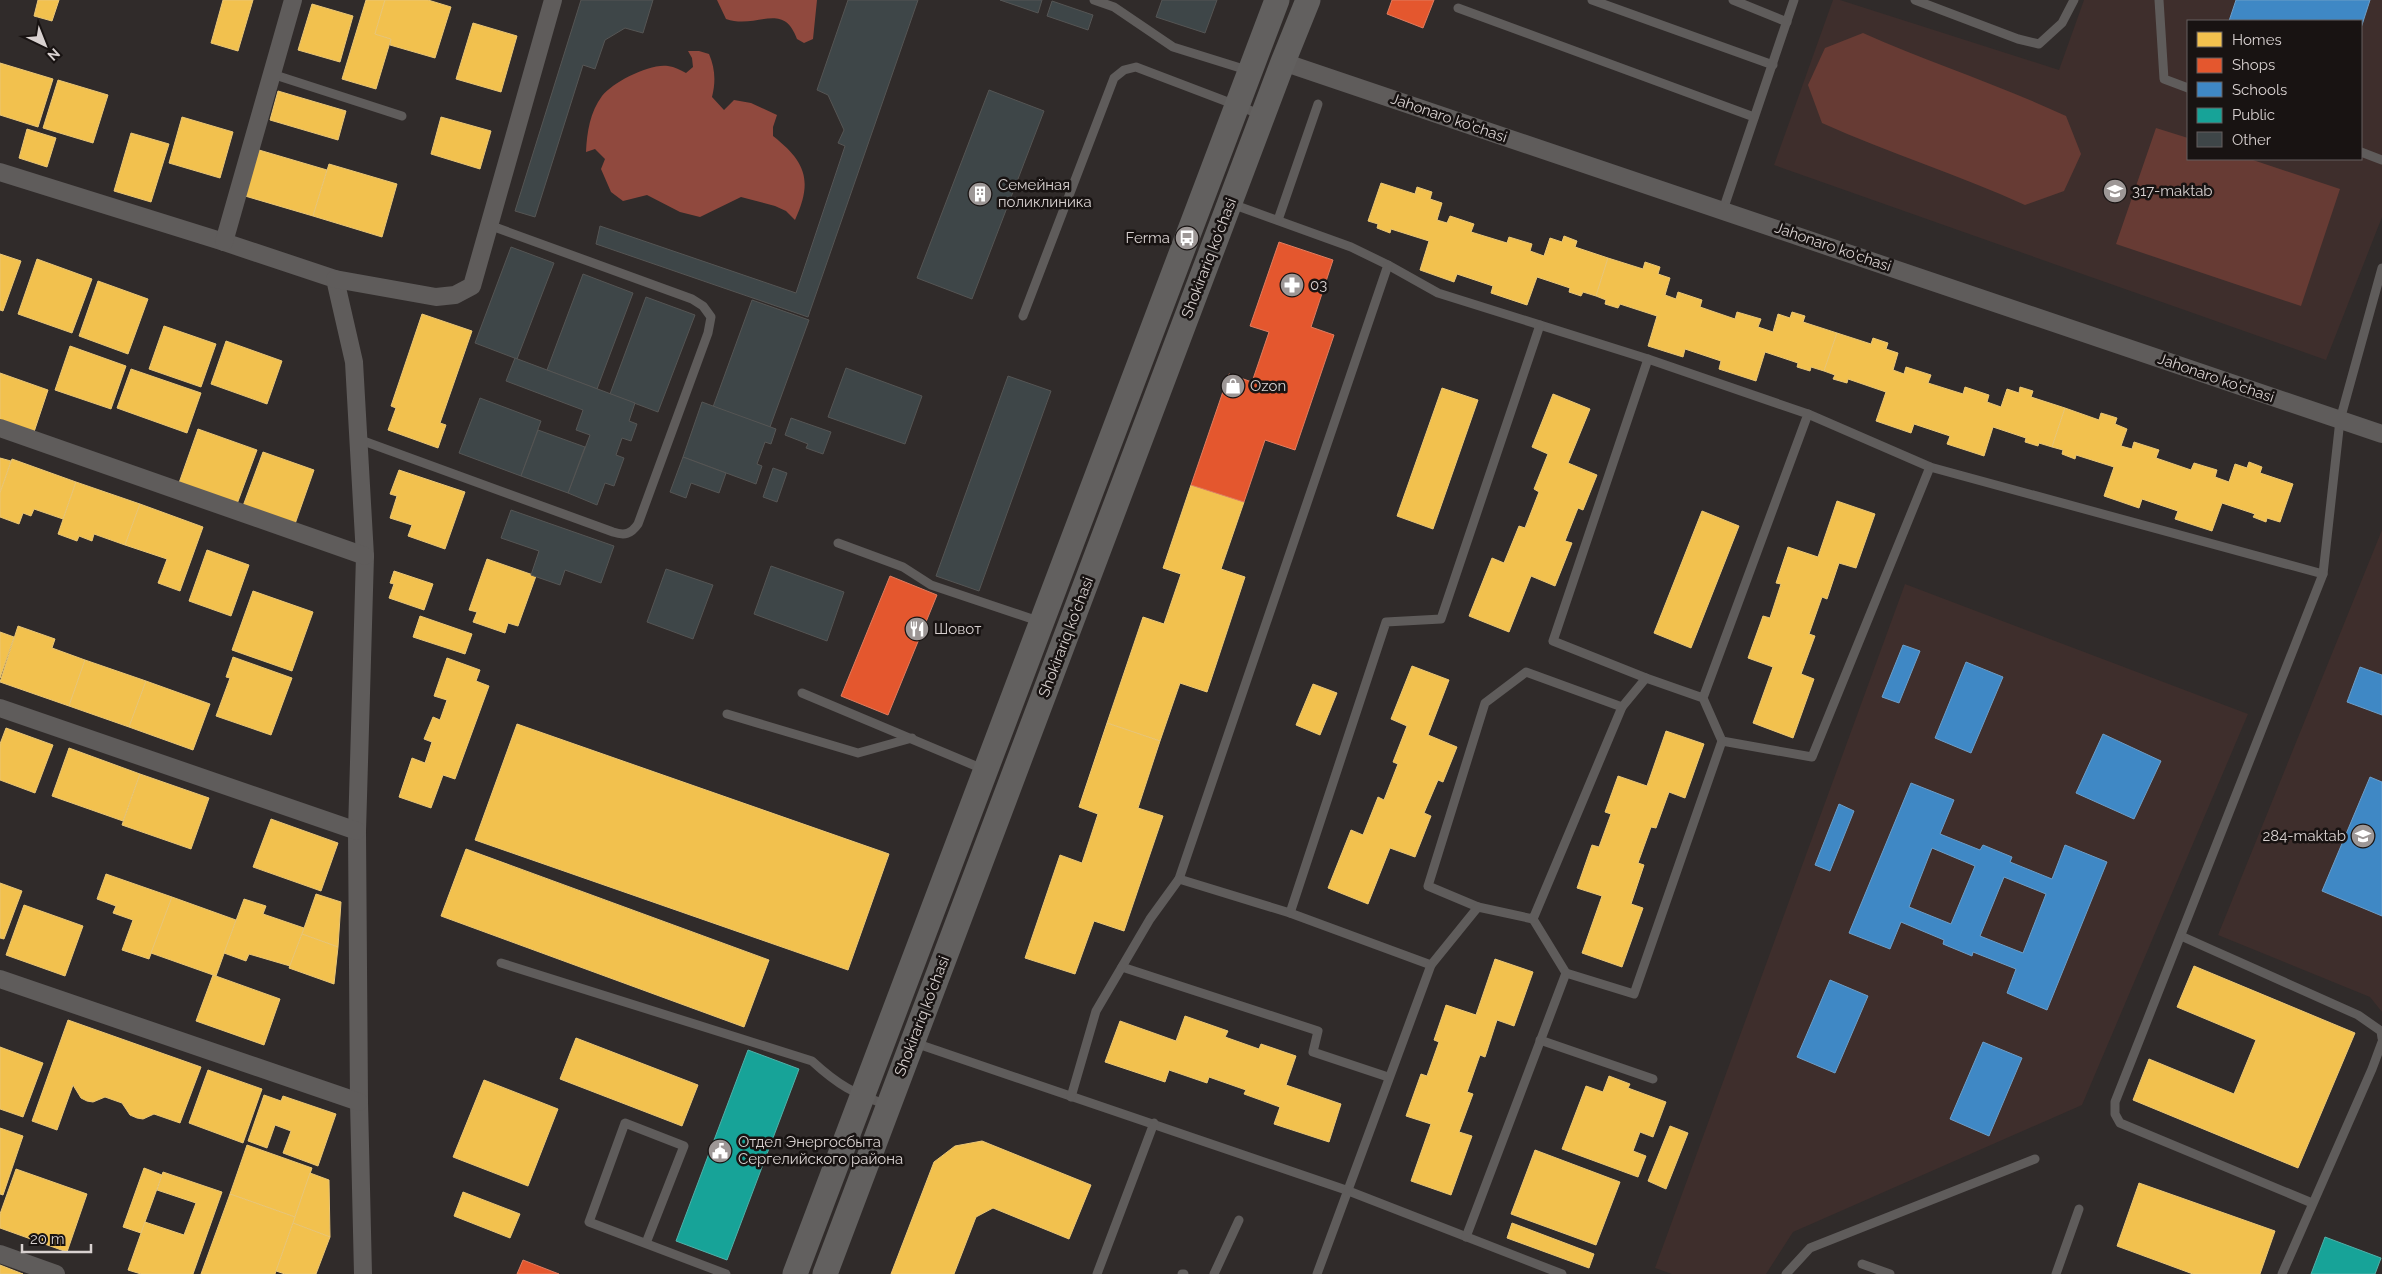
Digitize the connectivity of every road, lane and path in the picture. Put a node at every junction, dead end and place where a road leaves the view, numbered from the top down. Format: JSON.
{"nodes":[{"id":1,"x":293,"y":0,"type":"edge"},
{"id":2,"x":553,"y":0,"type":"edge"},
{"id":3,"x":1094,"y":0,"type":"edge"},
{"id":4,"x":1277,"y":0,"type":"edge"},
{"id":5,"x":1308,"y":0,"type":"edge"},
{"id":6,"x":1592,"y":0,"type":"edge"},
{"id":7,"x":1732,"y":0,"type":"edge"},
{"id":8,"x":1794,"y":0,"type":"edge"},
{"id":9,"x":1916,"y":0,"type":"edge"},
{"id":10,"x":2074,"y":0,"type":"edge"},
{"id":11,"x":2159,"y":0,"type":"edge"},
{"id":12,"x":1458,"y":8,"type":"dead end"},
{"id":13,"x":1787,"y":22,"type":"junction"},
{"id":14,"x":1283,"y":62,"type":"junction"},
{"id":15,"x":1774,"y":65,"type":"junction"},
{"id":16,"x":1250,"y":71,"type":"junction"},
{"id":17,"x":272,"y":74,"type":"junction"},
{"id":18,"x":2187,"y":88,"type":"edge"},
{"id":19,"x":1318,"y":104,"type":"dead end"},
{"id":20,"x":1236,"y":107,"type":"junction"},
{"id":21,"x":402,"y":116,"type":"dead end"},
{"id":22,"x":1262,"y":116,"type":"junction"},
{"id":23,"x":1754,"y":117,"type":"junction"},
{"id":24,"x":2362,"y":152,"type":"edge"},
{"id":25,"x":2382,"y":160,"type":"edge"},
{"id":26,"x":0,"y":172,"type":"edge"},
{"id":27,"x":1230,"y":203,"type":"junction"},
{"id":28,"x":1723,"y":210,"type":"junction"},
{"id":29,"x":1278,"y":220,"type":"junction"},
{"id":30,"x":489,"y":225,"type":"junction"},
{"id":31,"x":224,"y":242,"type":"junction"},
{"id":32,"x":1388,"y":265,"type":"junction"},
{"id":33,"x":2382,"y":268,"type":"edge"},
{"id":34,"x":335,"y":279,"type":"junction"},
{"id":35,"x":1023,"y":316,"type":"dead end"},
{"id":36,"x":1540,"y":325,"type":"junction"},
{"id":37,"x":1648,"y":359,"type":"junction"},
{"id":38,"x":1808,"y":414,"type":"junction"},
{"id":39,"x":2340,"y":420,"type":"junction"},
{"id":40,"x":0,"y":428,"type":"edge"},
{"id":41,"x":2382,"y":434,"type":"edge"},
{"id":42,"x":358,"y":439,"type":"junction"},
{"id":43,"x":1930,"y":467,"type":"junction"},
{"id":44,"x":838,"y":543,"type":"dead end"},
{"id":45,"x":365,"y":556,"type":"junction"},
{"id":46,"x":2323,"y":574,"type":"junction"},
{"id":47,"x":1041,"y":622,"type":"junction"},
{"id":48,"x":1646,"y":678,"type":"junction"},
{"id":49,"x":802,"y":693,"type":"dead end"},
{"id":50,"x":1703,"y":698,"type":"junction"},
{"id":51,"x":0,"y":708,"type":"edge"},
{"id":52,"x":1622,"y":708,"type":"junction"},
{"id":53,"x":727,"y":714,"type":"dead end"},
{"id":54,"x":912,"y":738,"type":"junction"},
{"id":55,"x":1722,"y":742,"type":"junction"},
{"id":56,"x":986,"y":770,"type":"junction"},
{"id":57,"x":357,"y":831,"type":"junction"},
{"id":58,"x":1178,"y":879,"type":"junction"},
{"id":59,"x":1478,"y":907,"type":"junction"},
{"id":60,"x":1290,"y":913,"type":"junction"},
{"id":61,"x":1533,"y":919,"type":"junction"},
{"id":62,"x":2181,"y":936,"type":"junction"},
{"id":63,"x":500,"y":963,"type":"dead end"},
{"id":64,"x":1431,"y":965,"type":"junction"},
{"id":65,"x":1122,"y":967,"type":"junction"},
{"id":66,"x":1566,"y":973,"type":"junction"},
{"id":67,"x":0,"y":979,"type":"edge"},
{"id":68,"x":2382,"y":1038,"type":"edge"},
{"id":69,"x":1540,"y":1040,"type":"junction"},
{"id":70,"x":912,"y":1042,"type":"junction"},
{"id":71,"x":2382,"y":1042,"type":"edge"},
{"id":72,"x":2372,"y":1069,"type":"junction"},
{"id":73,"x":2382,"y":1073,"type":"edge"},
{"id":74,"x":1388,"y":1077,"type":"junction"},
{"id":75,"x":1653,"y":1079,"type":"dead end"},
{"id":76,"x":862,"y":1096,"type":"junction"},
{"id":77,"x":1071,"y":1097,"type":"junction"},
{"id":78,"x":359,"y":1102,"type":"junction"},
{"id":79,"x":888,"y":1106,"type":"junction"},
{"id":80,"x":1154,"y":1122,"type":"junction"},
{"id":81,"x":2035,"y":1158,"type":"dead end"},
{"id":82,"x":1346,"y":1190,"type":"junction"},
{"id":83,"x":2312,"y":1203,"type":"junction"},
{"id":84,"x":2079,"y":1209,"type":"dead end"},
{"id":85,"x":1239,"y":1220,"type":"dead end"},
{"id":86,"x":1466,"y":1237,"type":"junction"},
{"id":87,"x":646,"y":1243,"type":"junction"},
{"id":88,"x":0,"y":1254,"type":"edge"},
{"id":89,"x":1862,"y":1264,"type":"dead end"},
{"id":90,"x":1100,"y":1273,"type":"edge"},
{"id":91,"x":56,"y":1274,"type":"edge"},
{"id":92,"x":363,"y":1274,"type":"edge"},
{"id":93,"x":726,"y":1274,"type":"edge"},
{"id":94,"x":795,"y":1274,"type":"edge"},
{"id":95,"x":824,"y":1274,"type":"edge"},
{"id":96,"x":1214,"y":1274,"type":"edge"},
{"id":97,"x":1317,"y":1274,"type":"edge"},
{"id":98,"x":1562,"y":1274,"type":"edge"},
{"id":99,"x":1786,"y":1274,"type":"edge"},
{"id":100,"x":1890,"y":1274,"type":"edge"},
{"id":101,"x":2056,"y":1274,"type":"edge"},
{"id":102,"x":2282,"y":1274,"type":"edge"}],
"edges":[{"from":1,"to":17,"type":"street"},
{"from":2,"to":30,"type":"street"},
{"from":3,"to":16,"type":"lane"},
{"from":4,"to":16,"type":"main road","name":"Shokirariq ko'chasi"},
{"from":5,"to":14,"type":"main road","name":"Shokirariq ko'chasi"},
{"from":6,"to":15,"type":"lane"},
{"from":7,"to":13,"type":"lane"},
{"from":8,"to":13,"type":"lane"},
{"from":9,"to":10,"type":"lane"},
{"from":11,"to":18,"type":"lane"},
{"from":12,"to":23,"type":"lane"},
{"from":13,"to":15,"type":"lane"},
{"from":14,"to":22,"type":"main road","name":"Shokirariq ko'chasi"},
{"from":14,"to":28,"type":"street","name":"Jahonaro ko'chasi"},
{"from":15,"to":23,"type":"lane"},
{"from":16,"to":20,"type":"main road","name":"Shokirariq ko'chasi"},
{"from":17,"to":21,"type":"lane"},
{"from":17,"to":31,"type":"street"},
{"from":19,"to":29,"type":"lane"},
{"from":20,"to":22,"type":"lane"},
{"from":20,"to":35,"type":"lane"},
{"from":20,"to":47,"type":"main road","name":"Shokirariq ko'chasi"},
{"from":22,"to":27,"type":"main road","name":"Shokirariq ko'chasi"},
{"from":23,"to":28,"type":"lane"},
{"from":24,"to":25,"type":"lane"},
{"from":26,"to":31,"type":"street"},
{"from":27,"to":29,"type":"lane"},
{"from":27,"to":70,"type":"main road","name":"Shokirariq ko'chasi"},
{"from":28,"to":39,"type":"street","name":"Jahonaro ko'chasi"},
{"from":29,"to":32,"type":"lane"},
{"from":30,"to":34,"type":"street"},
{"from":30,"to":42,"type":"lane"},
{"from":31,"to":34,"type":"street"},
{"from":32,"to":36,"type":"lane"},
{"from":32,"to":58,"type":"lane"},
{"from":33,"to":39,"type":"lane"},
{"from":34,"to":42,"type":"street"},
{"from":36,"to":37,"type":"lane"},
{"from":36,"to":60,"type":"lane"},
{"from":37,"to":38,"type":"lane"},
{"from":37,"to":48,"type":"lane"},
{"from":38,"to":43,"type":"lane"},
{"from":38,"to":50,"type":"lane"},
{"from":39,"to":41,"type":"street","name":"Jahonaro ko'chasi"},
{"from":39,"to":46,"type":"lane"},
{"from":40,"to":45,"type":"street"},
{"from":42,"to":45,"type":"street"},
{"from":43,"to":46,"type":"lane"},
{"from":43,"to":55,"type":"lane"},
{"from":44,"to":47,"type":"lane"},
{"from":45,"to":57,"type":"street"},
{"from":46,"to":62,"type":"lane"},
{"from":47,"to":56,"type":"main road","name":"Shokirariq ko'chasi"},
{"from":48,"to":50,"type":"lane"},
{"from":48,"to":52,"type":"lane"},
{"from":49,"to":54,"type":"lane"},
{"from":50,"to":55,"type":"lane"},
{"from":51,"to":57,"type":"street"},
{"from":52,"to":59,"type":"lane"},
{"from":52,"to":61,"type":"lane"},
{"from":53,"to":54,"type":"lane"},
{"from":54,"to":56,"type":"lane"},
{"from":55,"to":66,"type":"lane"},
{"from":56,"to":76,"type":"main road","name":"Shokirariq ko'chasi"},
{"from":57,"to":78,"type":"street"},
{"from":58,"to":60,"type":"lane"},
{"from":58,"to":65,"type":"lane"},
{"from":59,"to":61,"type":"lane"},
{"from":59,"to":64,"type":"lane"},
{"from":60,"to":64,"type":"lane"},
{"from":61,"to":66,"type":"lane"},
{"from":62,"to":68,"type":"lane"},
{"from":62,"to":83,"type":"lane"},
{"from":63,"to":76,"type":"lane"},
{"from":64,"to":74,"type":"lane"},
{"from":65,"to":74,"type":"lane"},
{"from":65,"to":77,"type":"lane"},
{"from":66,"to":69,"type":"lane"},
{"from":67,"to":78,"type":"street"},
{"from":69,"to":75,"type":"lane"},
{"from":69,"to":86,"type":"lane"},
{"from":70,"to":77,"type":"lane"},
{"from":70,"to":79,"type":"main road","name":"Shokirariq ko'chasi"},
{"from":71,"to":72,"type":"lane"},
{"from":72,"to":73,"type":"lane"},
{"from":72,"to":83,"type":"lane"},
{"from":74,"to":82,"type":"lane"},
{"from":76,"to":79,"type":"lane"},
{"from":76,"to":94,"type":"main road","name":"Shokirariq ko'chasi"},
{"from":77,"to":80,"type":"lane"},
{"from":78,"to":92,"type":"street"},
{"from":79,"to":95,"type":"main road","name":"Shokirariq ko'chasi"},
{"from":80,"to":82,"type":"lane"},
{"from":80,"to":90,"type":"lane"},
{"from":81,"to":99,"type":"lane"},
{"from":82,"to":86,"type":"lane"},
{"from":82,"to":97,"type":"lane"},
{"from":83,"to":102,"type":"lane"},
{"from":84,"to":101,"type":"lane"},
{"from":85,"to":96,"type":"lane"},
{"from":86,"to":98,"type":"lane"},
{"from":87,"to":87,"type":"lane"},
{"from":87,"to":93,"type":"lane"},
{"from":88,"to":91,"type":"street"},
{"from":89,"to":100,"type":"lane"}]}
